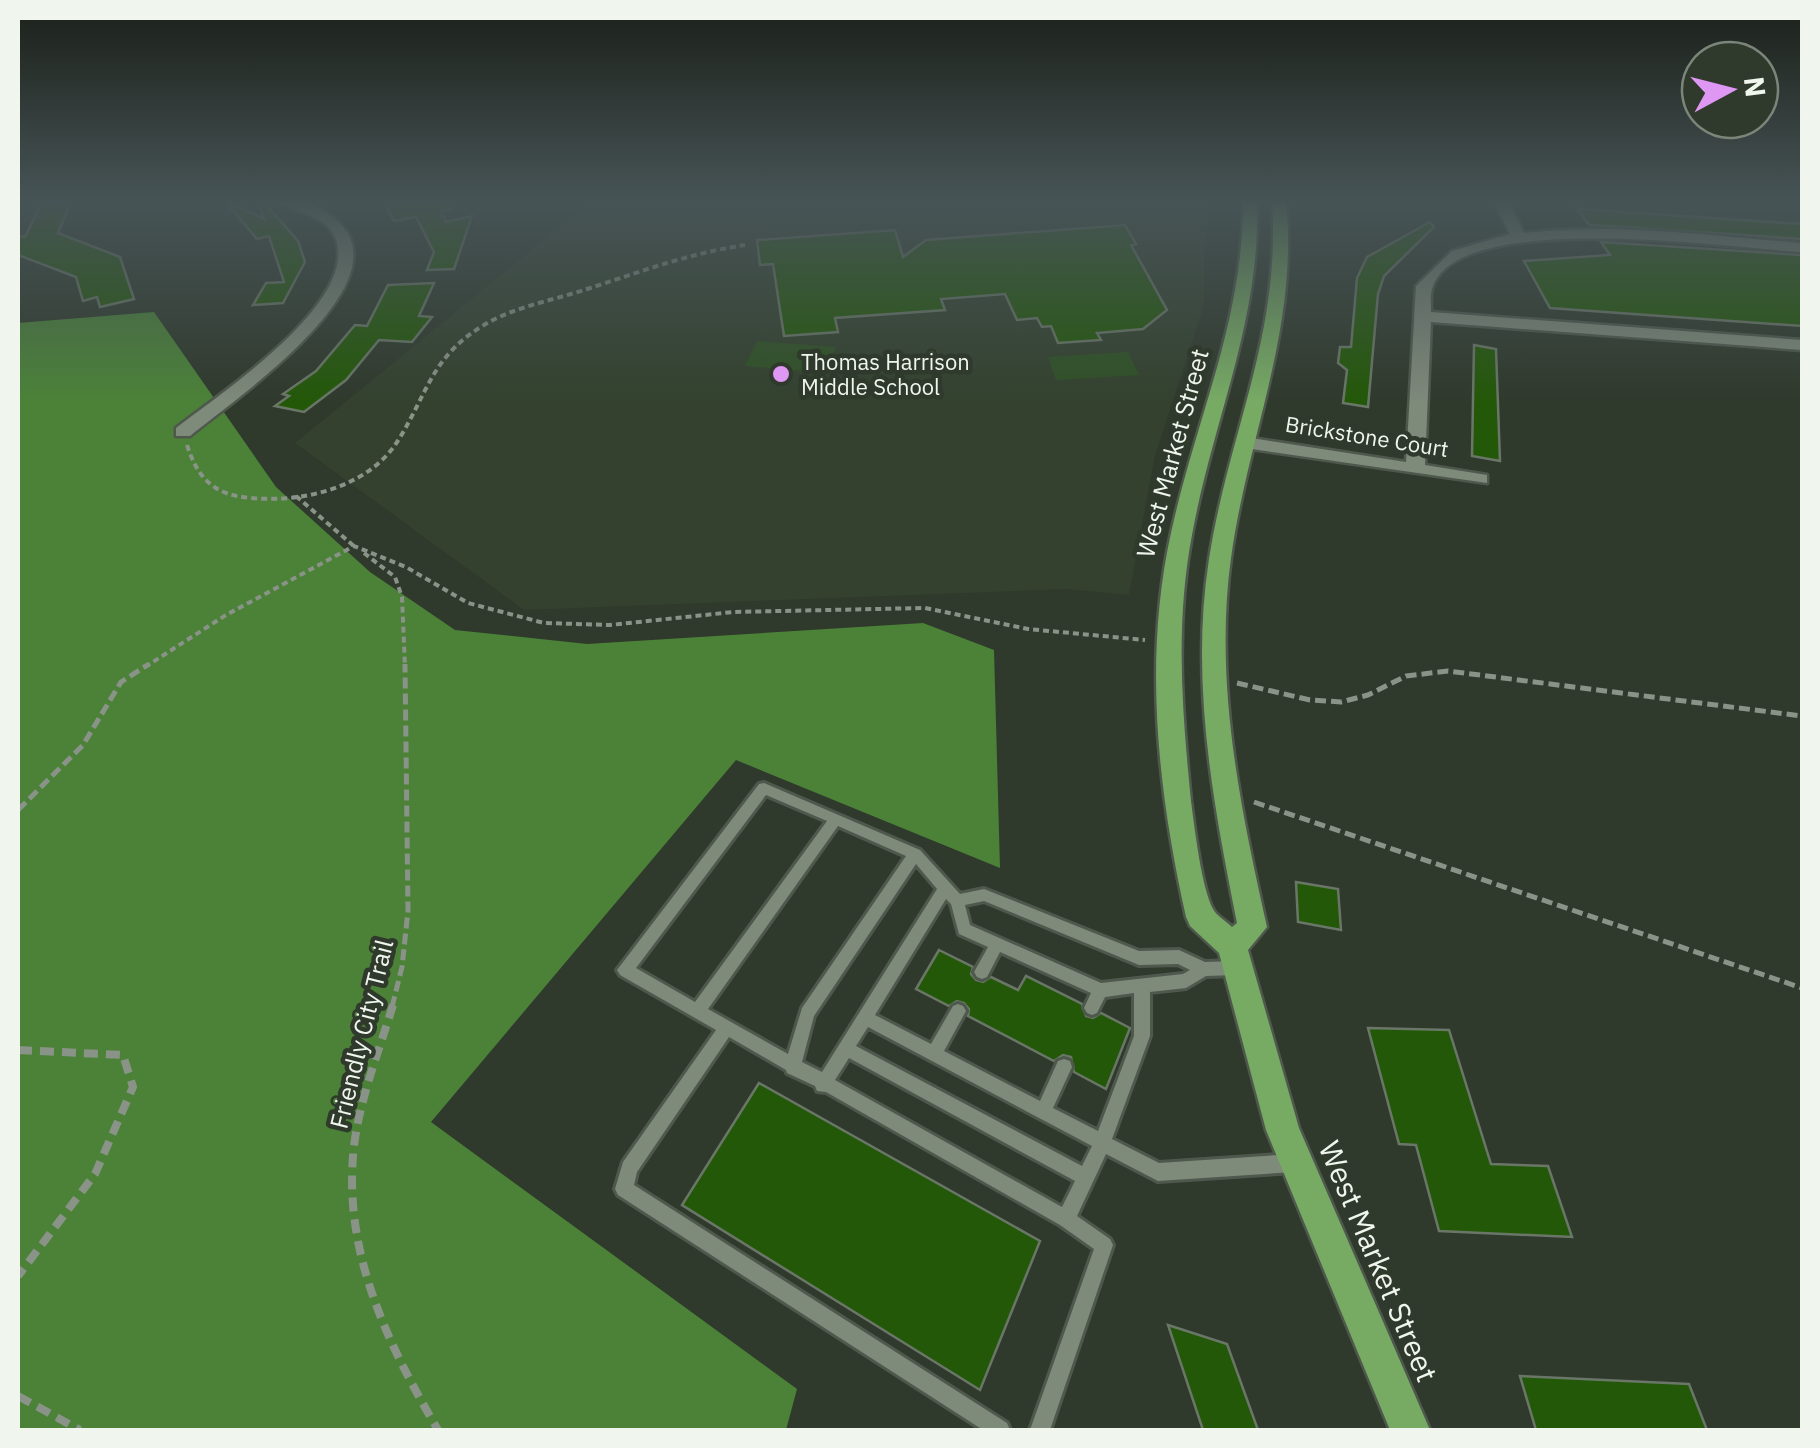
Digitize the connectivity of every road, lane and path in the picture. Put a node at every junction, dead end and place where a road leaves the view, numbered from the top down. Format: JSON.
{"nodes":[{"id":1,"x":346,"y":268,"type":"edge"},
{"id":2,"x":657,"y":268,"type":"edge"},
{"id":3,"x":1249,"y":268,"type":"edge"},
{"id":4,"x":1280,"y":268,"type":"edge"},
{"id":5,"x":1439,"y":268,"type":"edge"},
{"id":6,"x":1420,"y":316,"type":"junction"},
{"id":7,"x":1802,"y":345,"type":"edge"},
{"id":8,"x":183,"y":432,"type":"joint"},
{"id":9,"x":1246,"y":443,"type":"junction"},
{"id":10,"x":1415,"y":469,"type":"junction"},
{"id":11,"x":1480,"y":479,"type":"dead end"},
{"id":12,"x":296,"y":496,"type":"junction"},
{"id":13,"x":354,"y":546,"type":"junction"},
{"id":14,"x":1168,"y":642,"type":"junction"},
{"id":15,"x":1215,"y":677,"type":"junction"},
{"id":16,"x":1802,"y":716,"type":"edge"},
{"id":17,"x":1224,"y":788,"type":"junction"},
{"id":18,"x":18,"y":810,"type":"edge"},
{"id":19,"x":836,"y":819,"type":"junction"},
{"id":20,"x":915,"y":854,"type":"junction"},
{"id":21,"x":950,"y":895,"type":"junction"},
{"id":22,"x":997,"y":944,"type":"junction"},
{"id":23,"x":1224,"y":961,"type":"junction"},
{"id":24,"x":982,"y":972,"type":"dead end"},
{"id":25,"x":1142,"y":988,"type":"junction"},
{"id":26,"x":1802,"y":988,"type":"edge"},
{"id":27,"x":1100,"y":990,"type":"junction"},
{"id":28,"x":1092,"y":1008,"type":"dead end"},
{"id":29,"x":958,"y":1011,"type":"dead end"},
{"id":30,"x":697,"y":1012,"type":"junction"},
{"id":31,"x":868,"y":1019,"type":"junction"},
{"id":32,"x":726,"y":1028,"type":"junction"},
{"id":33,"x":846,"y":1049,"type":"junction"},
{"id":34,"x":18,"y":1050,"type":"edge"},
{"id":35,"x":934,"y":1054,"type":"junction"},
{"id":36,"x":1064,"y":1067,"type":"dead end"},
{"id":37,"x":793,"y":1068,"type":"junction"},
{"id":38,"x":823,"y":1085,"type":"junction"},
{"id":39,"x":1043,"y":1112,"type":"junction"},
{"id":40,"x":1102,"y":1143,"type":"junction"},
{"id":41,"x":1297,"y":1162,"type":"junction"},
{"id":42,"x":1086,"y":1177,"type":"junction"},
{"id":43,"x":1066,"y":1219,"type":"junction"},
{"id":44,"x":18,"y":1276,"type":"edge"},
{"id":45,"x":18,"y":1396,"type":"edge"},
{"id":46,"x":80,"y":1430,"type":"edge"},
{"id":47,"x":438,"y":1430,"type":"edge"},
{"id":48,"x":1000,"y":1430,"type":"edge"},
{"id":49,"x":1040,"y":1430,"type":"edge"},
{"id":50,"x":1410,"y":1430,"type":"edge"}],
"edges":[{"from":1,"to":8,"type":"street"},
{"from":2,"to":12,"type":"path"},
{"from":3,"to":14,"type":"main road","name":"West Market Street"},
{"from":4,"to":9,"type":"main road"},
{"from":5,"to":6,"type":"street"},
{"from":6,"to":7,"type":"street"},
{"from":6,"to":10,"type":"street"},
{"from":8,"to":12,"type":"path"},
{"from":9,"to":10,"type":"street","name":"Brickstone Court"},
{"from":9,"to":15,"type":"main road"},
{"from":10,"to":11,"type":"street","name":"Brickstone Court"},
{"from":12,"to":13,"type":"path","name":"Friendly City Trail"},
{"from":13,"to":14,"type":"path"},
{"from":13,"to":18,"type":"path"},
{"from":13,"to":47,"type":"path","name":"Friendly City Trail"},
{"from":14,"to":23,"type":"main road","name":"West Market Street"},
{"from":15,"to":16,"type":"path"},
{"from":15,"to":17,"type":"main road"},
{"from":17,"to":23,"type":"main road"},
{"from":17,"to":26,"type":"path"},
{"from":19,"to":20,"type":"lane"},
{"from":19,"to":30,"type":"lane"},
{"from":19,"to":30,"type":"lane"},
{"from":20,"to":21,"type":"lane"},
{"from":20,"to":37,"type":"lane"},
{"from":21,"to":22,"type":"lane"},
{"from":21,"to":23,"type":"lane"},
{"from":21,"to":31,"type":"lane"},
{"from":22,"to":24,"type":"lane"},
{"from":22,"to":27,"type":"lane"},
{"from":23,"to":25,"type":"lane"},
{"from":23,"to":41,"type":"main road","name":"West Market Street"},
{"from":25,"to":27,"type":"lane"},
{"from":25,"to":40,"type":"lane"},
{"from":27,"to":28,"type":"lane"},
{"from":29,"to":35,"type":"lane"},
{"from":30,"to":32,"type":"lane"},
{"from":31,"to":33,"type":"lane"},
{"from":31,"to":35,"type":"lane"},
{"from":32,"to":37,"type":"lane"},
{"from":32,"to":48,"type":"lane"},
{"from":33,"to":38,"type":"lane"},
{"from":33,"to":42,"type":"lane"},
{"from":34,"to":44,"type":"path"},
{"from":35,"to":39,"type":"lane"},
{"from":36,"to":39,"type":"lane"},
{"from":37,"to":38,"type":"lane"},
{"from":38,"to":43,"type":"lane"},
{"from":39,"to":40,"type":"lane"},
{"from":40,"to":41,"type":"lane"},
{"from":40,"to":42,"type":"lane"},
{"from":41,"to":50,"type":"main road","name":"West Market Street"},
{"from":42,"to":43,"type":"lane"},
{"from":43,"to":49,"type":"lane"},
{"from":45,"to":46,"type":"path"}]}
